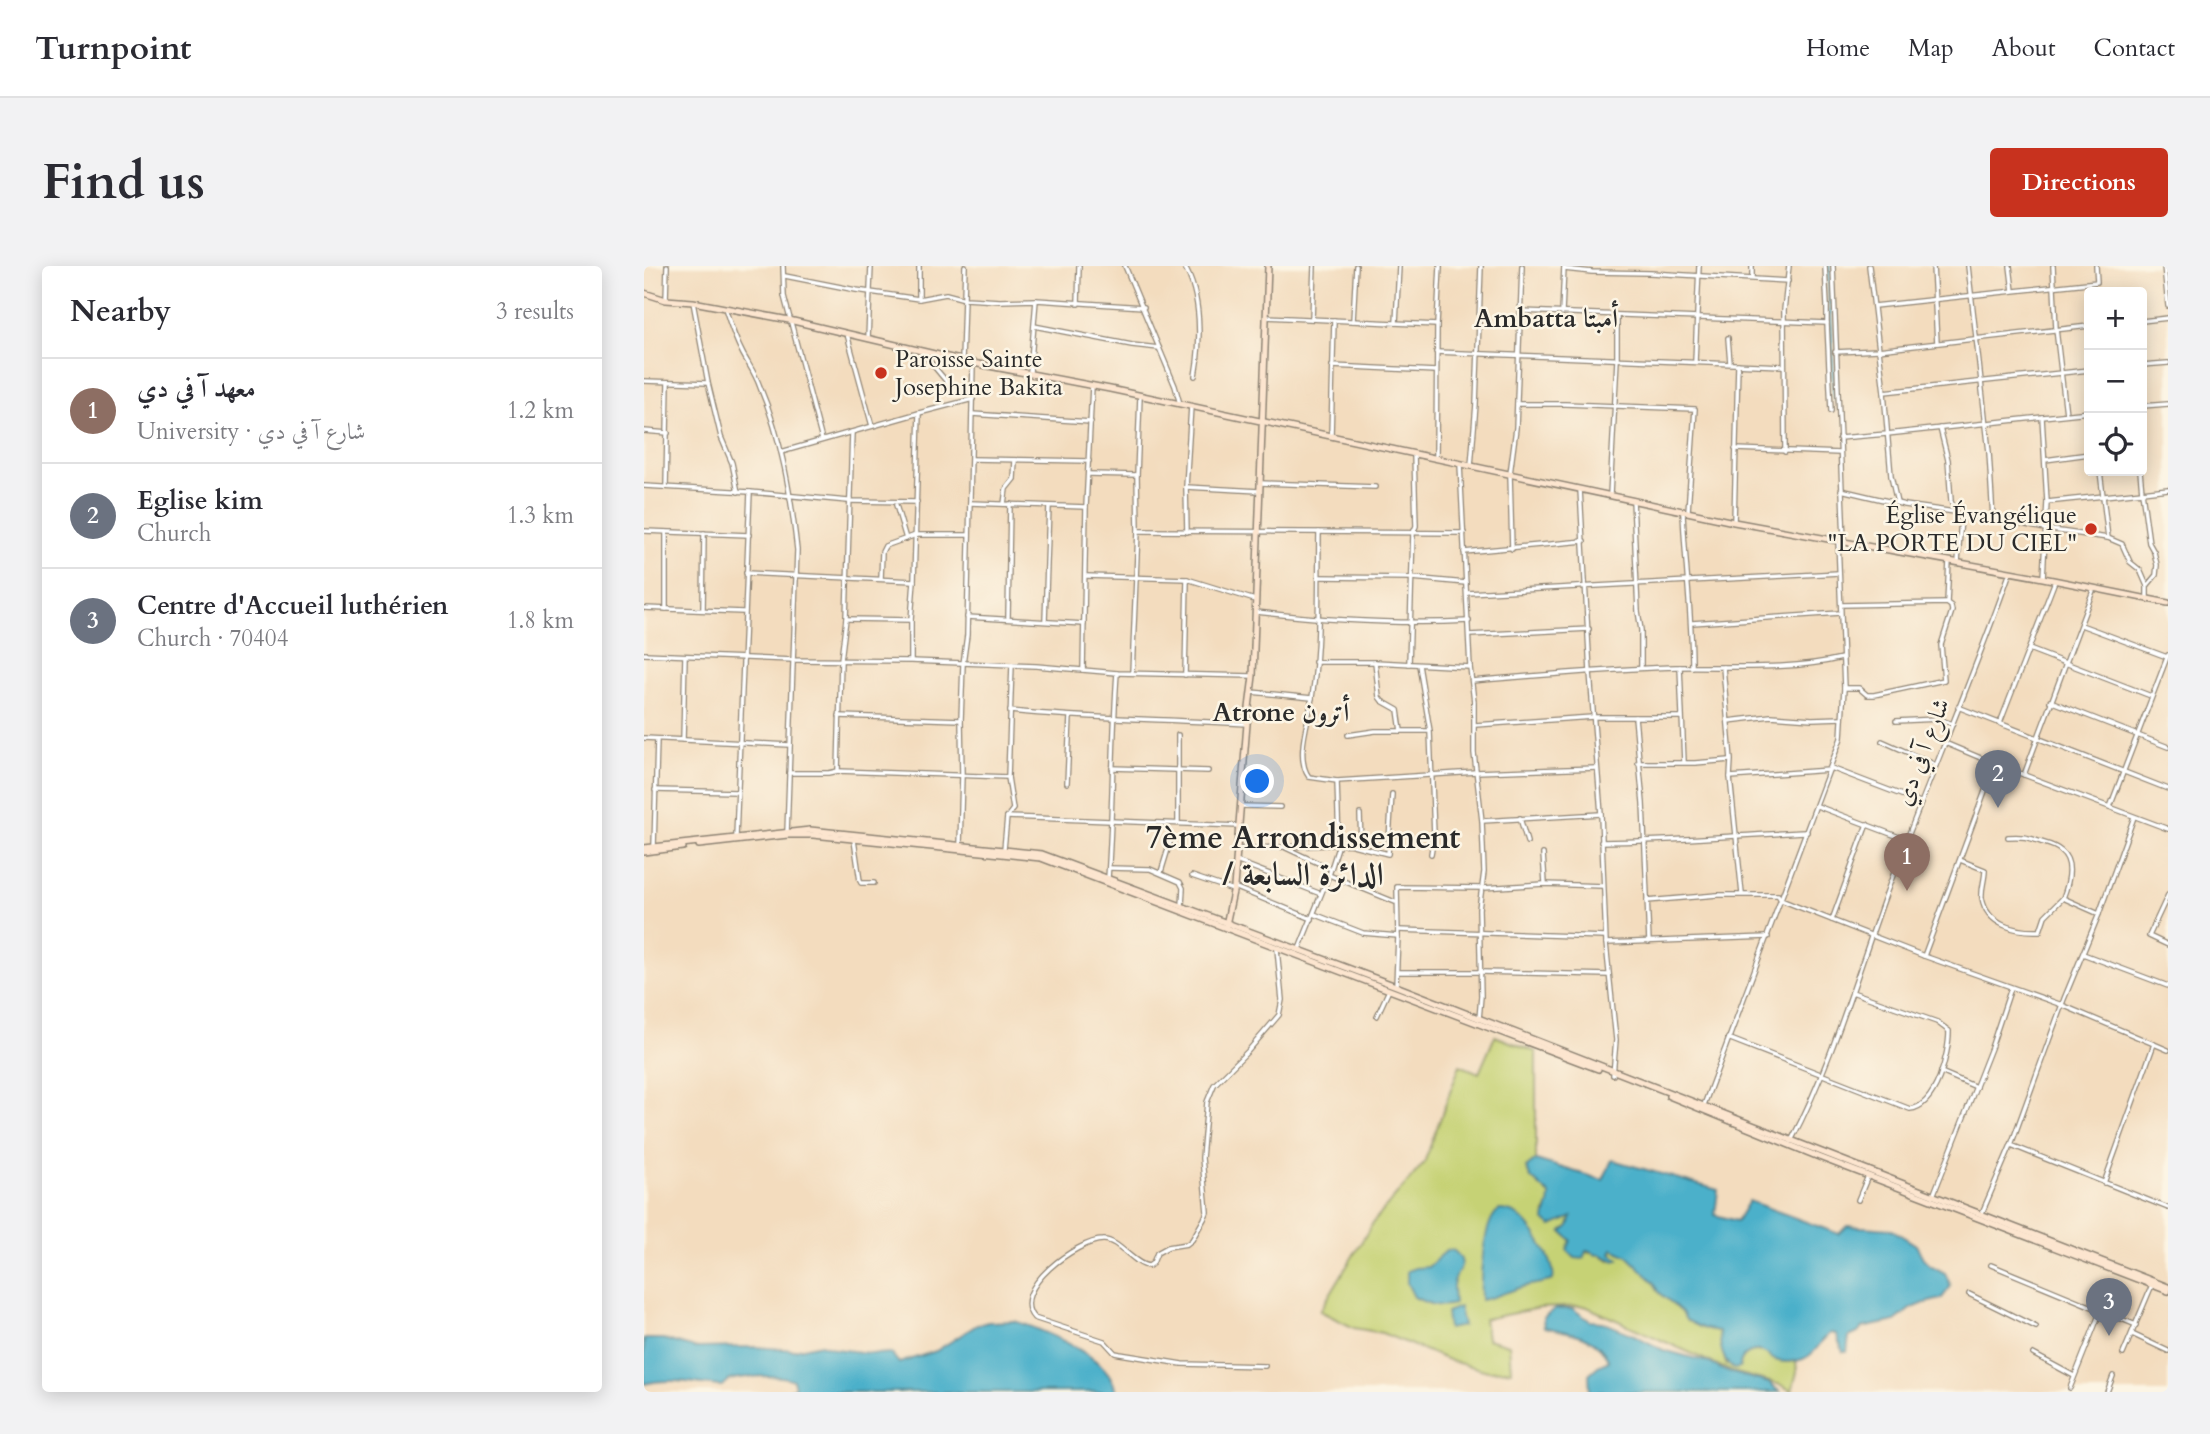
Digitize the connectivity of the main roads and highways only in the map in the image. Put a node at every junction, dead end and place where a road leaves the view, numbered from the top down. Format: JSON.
{"nodes":[{"id":1,"x":1268,"y":266,"type":"edge"},
{"id":2,"x":644,"y":293,"type":"edge"},
{"id":3,"x":1262,"y":421,"type":"junction"},
{"id":4,"x":2168,"y":603,"type":"edge"},
{"id":5,"x":787,"y":833,"type":"junction"},
{"id":6,"x":930,"y":844,"type":"junction"},
{"id":7,"x":644,"y":850,"type":"edge"},
{"id":8,"x":1226,"y":925,"type":"junction"},
{"id":9,"x":1614,"y":1073,"type":"junction"},
{"id":10,"x":1790,"y":1143,"type":"junction"},
{"id":11,"x":1981,"y":1216,"type":"junction"},
{"id":12,"x":2168,"y":1290,"type":"edge"}],
"edges":[{"from":1,"to":3,"type":"main road"},
{"from":2,"to":3,"type":"main road"},
{"from":3,"to":4,"type":"main road"},
{"from":3,"to":8,"type":"main road"},
{"from":5,"to":6,"type":"main road"},
{"from":5,"to":6,"type":"main road"},
{"from":5,"to":7,"type":"main road"},
{"from":5,"to":7,"type":"main road"},
{"from":6,"to":8,"type":"main road"},
{"from":6,"to":8,"type":"main road"},
{"from":8,"to":9,"type":"main road"},
{"from":8,"to":9,"type":"main road"},
{"from":9,"to":10,"type":"main road"},
{"from":9,"to":10,"type":"main road"},
{"from":10,"to":11,"type":"main road"},
{"from":10,"to":11,"type":"main road"},
{"from":11,"to":12,"type":"main road"},
{"from":11,"to":12,"type":"main road"}]}
